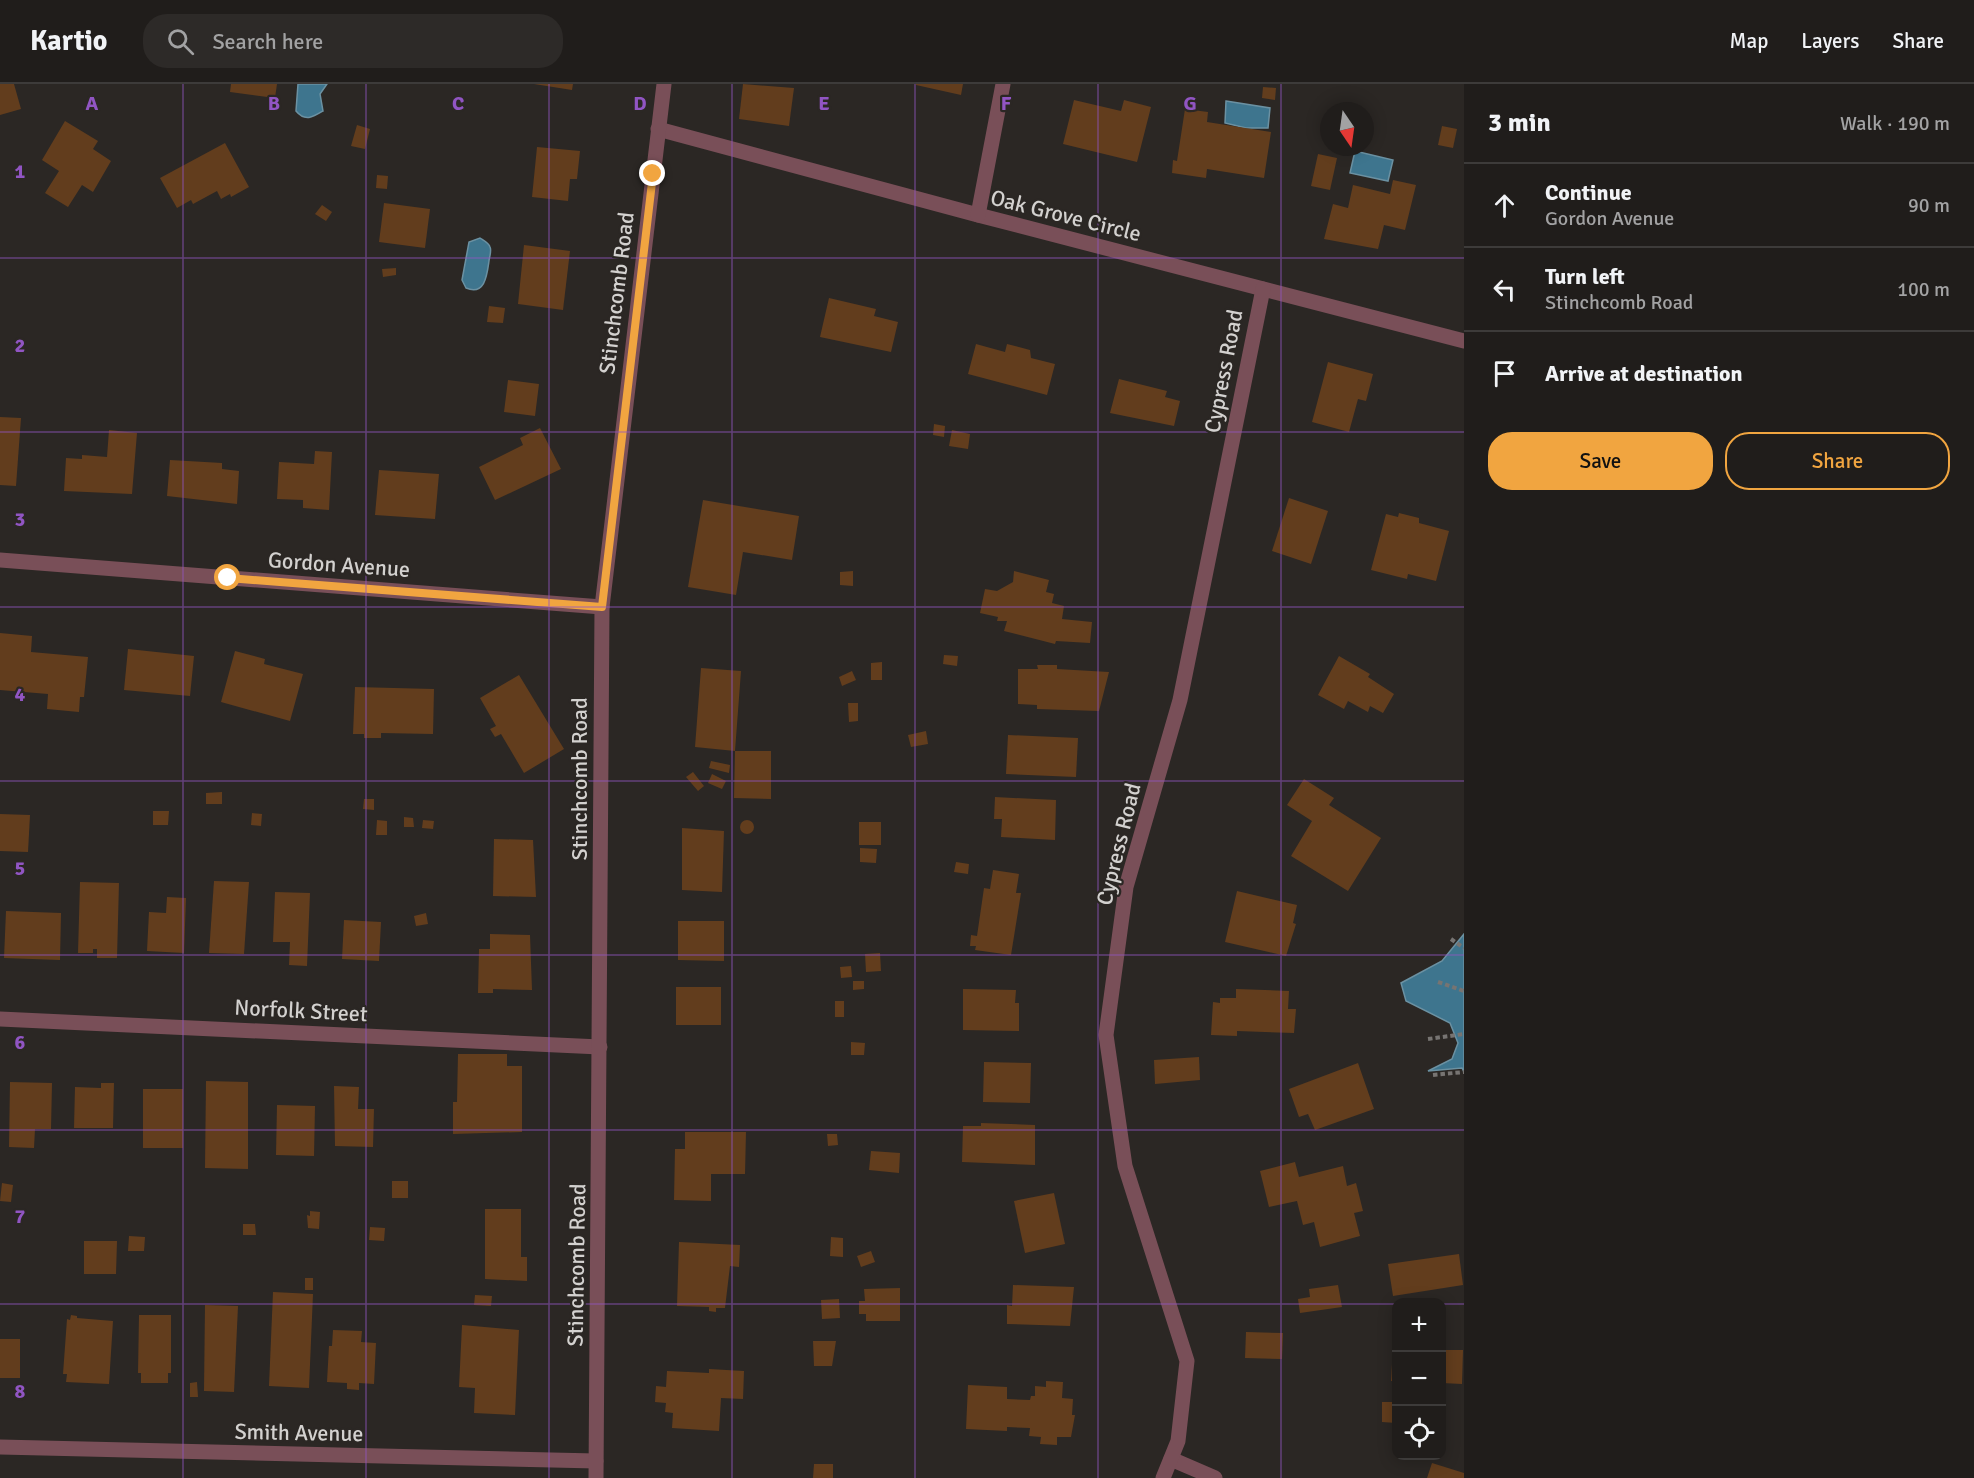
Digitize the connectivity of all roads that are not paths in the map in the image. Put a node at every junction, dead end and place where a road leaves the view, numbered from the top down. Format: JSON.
{"nodes":[{"id":1,"x":664,"y":84,"type":"edge"},
{"id":2,"x":1003,"y":84,"type":"edge"},
{"id":3,"x":658,"y":129,"type":"junction"},
{"id":4,"x":978,"y":215,"type":"junction"},
{"id":5,"x":1263,"y":289,"type":"junction"},
{"id":6,"x":1464,"y":341,"type":"edge"},
{"id":7,"x":0,"y":560,"type":"edge"},
{"id":8,"x":602,"y":607,"type":"junction"},
{"id":9,"x":0,"y":1019,"type":"edge"},
{"id":10,"x":600,"y":1047,"type":"junction"},
{"id":11,"x":0,"y":1447,"type":"edge"},
{"id":12,"x":1171,"y":1459,"type":"junction"},
{"id":13,"x":596,"y":1461,"type":"junction"},
{"id":14,"x":597,"y":1478,"type":"edge"},
{"id":15,"x":1162,"y":1478,"type":"edge"},
{"id":16,"x":1215,"y":1478,"type":"edge"}],
"edges":[{"from":1,"to":3,"type":"street","name":"Stinchcomb Road"},
{"from":2,"to":4,"type":"street"},
{"from":3,"to":4,"type":"street","name":"Oak Grove Circle"},
{"from":3,"to":8,"type":"street","name":"Stinchcomb Road"},
{"from":4,"to":5,"type":"street","name":"Oak Grove Circle"},
{"from":5,"to":6,"type":"street","name":"Oak Grove Circle"},
{"from":5,"to":12,"type":"street","name":"Cypress Road"},
{"from":7,"to":8,"type":"street","name":"Gordon Avenue"},
{"from":8,"to":10,"type":"street","name":"Stinchcomb Road"},
{"from":9,"to":10,"type":"street","name":"Norfolk Street"},
{"from":10,"to":13,"type":"street","name":"Stinchcomb Road"},
{"from":11,"to":13,"type":"street","name":"Smith Avenue"},
{"from":12,"to":15,"type":"street","name":"Cypress Road"},
{"from":12,"to":16,"type":"street"},
{"from":13,"to":14,"type":"street","name":"Stinchcomb Road"}]}
